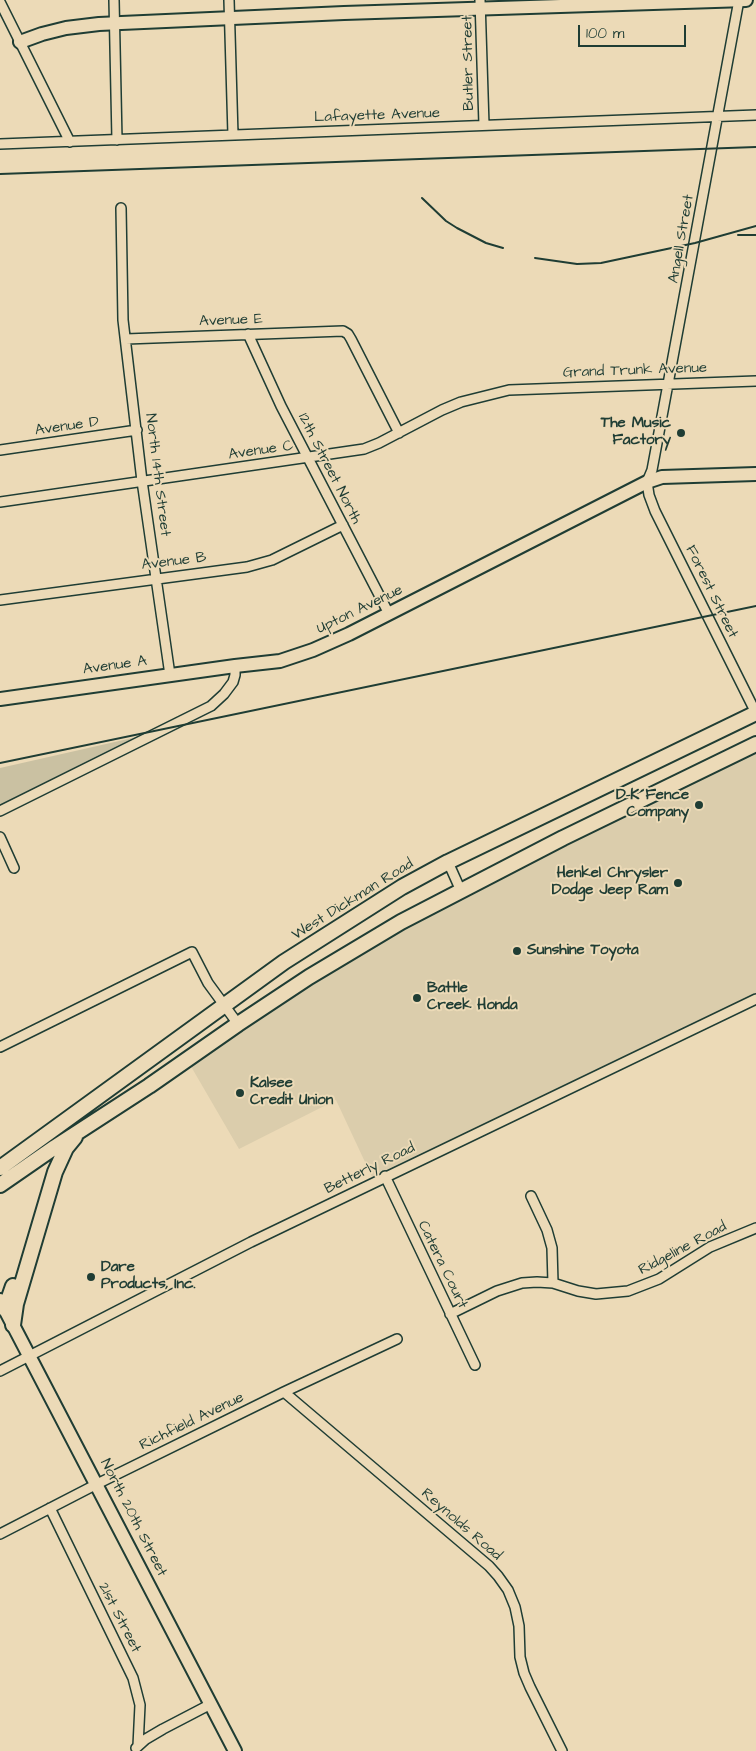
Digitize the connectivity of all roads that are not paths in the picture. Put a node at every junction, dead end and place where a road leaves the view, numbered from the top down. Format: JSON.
{"nodes":[{"id":1,"x":114,"y":0,"type":"edge"},
{"id":2,"x":229,"y":0,"type":"edge"},
{"id":3,"x":739,"y":0,"type":"edge"},
{"id":4,"x":746,"y":0,"type":"edge"},
{"id":5,"x":0,"y":2,"type":"edge"},
{"id":6,"x":481,"y":4,"type":"edge"},
{"id":7,"x":229,"y":19,"type":"junction"},
{"id":8,"x":114,"y":24,"type":"junction"},
{"id":9,"x":20,"y":42,"type":"junction"},
{"id":10,"x":756,"y":115,"type":"edge"},
{"id":11,"x":718,"y":116,"type":"junction"},
{"id":12,"x":484,"y":125,"type":"junction"},
{"id":13,"x":233,"y":135,"type":"junction"},
{"id":14,"x":117,"y":140,"type":"junction"},
{"id":15,"x":70,"y":142,"type":"junction"},
{"id":16,"x":0,"y":144,"type":"edge"},
{"id":17,"x":121,"y":208,"type":"dead end"},
{"id":18,"x":248,"y":334,"type":"junction"},
{"id":19,"x":126,"y":338,"type":"junction"},
{"id":20,"x":756,"y":381,"type":"edge"},
{"id":21,"x":668,"y":384,"type":"junction"},
{"id":22,"x":516,"y":389,"type":"joint"},
{"id":23,"x":138,"y":430,"type":"junction"},
{"id":24,"x":399,"y":433,"type":"junction"},
{"id":25,"x":0,"y":450,"type":"edge"},
{"id":26,"x":309,"y":458,"type":"junction"},
{"id":27,"x":756,"y":474,"type":"edge"},
{"id":28,"x":142,"y":481,"type":"junction"},
{"id":29,"x":648,"y":482,"type":"junction"},
{"id":30,"x":0,"y":502,"type":"edge"},
{"id":31,"x":343,"y":525,"type":"junction"},
{"id":32,"x":158,"y":578,"type":"junction"},
{"id":33,"x":0,"y":600,"type":"edge"},
{"id":34,"x":389,"y":614,"type":"junction"},
{"id":35,"x":235,"y":666,"type":"junction"},
{"id":36,"x":170,"y":675,"type":"junction"},
{"id":37,"x":0,"y":699,"type":"edge"},
{"id":38,"x":756,"y":713,"type":"edge"},
{"id":39,"x":756,"y":744,"type":"edge"},
{"id":40,"x":0,"y":811,"type":"edge"},
{"id":41,"x":0,"y":837,"type":"edge"},
{"id":42,"x":448,"y":862,"type":"junction"},
{"id":43,"x":14,"y":868,"type":"dead end"},
{"id":44,"x":461,"y":891,"type":"junction"},
{"id":45,"x":756,"y":999,"type":"edge"},
{"id":46,"x":224,"y":1004,"type":"junction"},
{"id":47,"x":238,"y":1024,"type":"junction"},
{"id":48,"x":0,"y":1047,"type":"edge"},
{"id":49,"x":63,"y":1122,"type":"junction"},
{"id":50,"x":78,"y":1132,"type":"junction"},
{"id":51,"x":55,"y":1147,"type":"junction"},
{"id":52,"x":0,"y":1168,"type":"edge"},
{"id":53,"x":385,"y":1176,"type":"junction"},
{"id":54,"x":0,"y":1186,"type":"edge"},
{"id":55,"x":531,"y":1196,"type":"dead end"},
{"id":56,"x":756,"y":1228,"type":"edge"},
{"id":57,"x":554,"y":1283,"type":"junction"},
{"id":58,"x":2,"y":1304,"type":"edge"},
{"id":59,"x":450,"y":1314,"type":"junction"},
{"id":60,"x":13,"y":1325,"type":"junction"},
{"id":61,"x":397,"y":1339,"type":"dead end"},
{"id":62,"x":30,"y":1356,"type":"junction"},
{"id":63,"x":474,"y":1365,"type":"dead end"},
{"id":64,"x":0,"y":1371,"type":"edge"},
{"id":65,"x":284,"y":1392,"type":"junction"},
{"id":66,"x":97,"y":1484,"type":"junction"},
{"id":67,"x":50,"y":1508,"type":"junction"},
{"id":68,"x":0,"y":1534,"type":"edge"},
{"id":69,"x":211,"y":1704,"type":"junction"},
{"id":70,"x":136,"y":1749,"type":"edge"},
{"id":71,"x":235,"y":1751,"type":"edge"},
{"id":72,"x":562,"y":1751,"type":"edge"}],
"edges":[{"from":1,"to":8,"type":"street"},
{"from":2,"to":7,"type":"street"},
{"from":3,"to":4,"type":"street"},
{"from":3,"to":6,"type":"street"},
{"from":3,"to":11,"type":"street","name":"Angell Street"},
{"from":5,"to":9,"type":"street"},
{"from":6,"to":7,"type":"street"},
{"from":6,"to":12,"type":"street","name":"Butler Street"},
{"from":7,"to":8,"type":"street"},
{"from":7,"to":13,"type":"street"},
{"from":8,"to":9,"type":"street"},
{"from":8,"to":14,"type":"street"},
{"from":9,"to":15,"type":"street"},
{"from":10,"to":11,"type":"street","name":"Lafayette Avenue"},
{"from":11,"to":12,"type":"street","name":"Lafayette Avenue"},
{"from":11,"to":21,"type":"street","name":"Angell Street"},
{"from":12,"to":13,"type":"street","name":"Lafayette Avenue"},
{"from":13,"to":14,"type":"street","name":"Lafayette Avenue"},
{"from":14,"to":15,"type":"street","name":"Lafayette Avenue"},
{"from":15,"to":16,"type":"street","name":"Lafayette Avenue"},
{"from":17,"to":19,"type":"street","name":"North 14th Street"},
{"from":18,"to":19,"type":"street","name":"Avenue E"},
{"from":18,"to":24,"type":"street","name":"Avenue E"},
{"from":18,"to":26,"type":"street","name":"12th Street North"},
{"from":19,"to":23,"type":"street","name":"North 14th Street"},
{"from":20,"to":21,"type":"street","name":"Grand Trunk Avenue"},
{"from":21,"to":22,"type":"street","name":"Grand Trunk Avenue"},
{"from":21,"to":29,"type":"street","name":"Angell Street"},
{"from":22,"to":24,"type":"street","name":"Avenue C"},
{"from":23,"to":25,"type":"street","name":"Avenue D"},
{"from":23,"to":28,"type":"street","name":"North 14th Street"},
{"from":24,"to":26,"type":"street","name":"Avenue C"},
{"from":26,"to":28,"type":"street","name":"Avenue C"},
{"from":26,"to":31,"type":"street","name":"12th Street North"},
{"from":27,"to":29,"type":"street","name":"Upton Avenue"},
{"from":28,"to":30,"type":"street","name":"Avenue C"},
{"from":28,"to":32,"type":"street","name":"North 14th Street"},
{"from":29,"to":34,"type":"street","name":"Upton Avenue"},
{"from":29,"to":38,"type":"street","name":"Forest Street"},
{"from":31,"to":32,"type":"street","name":"Avenue B"},
{"from":31,"to":34,"type":"street","name":"12th Street North"},
{"from":32,"to":33,"type":"street","name":"Avenue B"},
{"from":32,"to":36,"type":"street","name":"North 14th Street"},
{"from":34,"to":35,"type":"street","name":"Upton Avenue"},
{"from":35,"to":36,"type":"street","name":"Avenue A"},
{"from":35,"to":40,"type":"street"},
{"from":36,"to":37,"type":"street","name":"Avenue A"},
{"from":38,"to":42,"type":"main road","name":"West Dickman Road"},
{"from":39,"to":44,"type":"main road"},
{"from":41,"to":43,"type":"street"},
{"from":42,"to":44,"type":"street"},
{"from":42,"to":46,"type":"main road","name":"West Dickman Road"},
{"from":44,"to":47,"type":"main road"},
{"from":45,"to":53,"type":"street","name":"Betterly Road"},
{"from":46,"to":47,"type":"street"},
{"from":46,"to":48,"type":"street"},
{"from":46,"to":49,"type":"main road","name":"West Dickman Road"},
{"from":47,"to":50,"type":"main road"},
{"from":49,"to":51,"type":"main road"},
{"from":49,"to":52,"type":"main road","name":"West Dickman Road"},
{"from":50,"to":51,"type":"main road"},
{"from":50,"to":60,"type":"main road"},
{"from":51,"to":54,"type":"main road"},
{"from":51,"to":58,"type":"main road"},
{"from":53,"to":59,"type":"street","name":"Catera Court"},
{"from":53,"to":62,"type":"street","name":"Betterly Road"},
{"from":55,"to":57,"type":"street"},
{"from":56,"to":57,"type":"street","name":"Ridgeline Road"},
{"from":57,"to":59,"type":"street","name":"Ridgeline Road"},
{"from":58,"to":60,"type":"street","name":"North 20th Street"},
{"from":59,"to":63,"type":"street","name":"Catera Court"},
{"from":60,"to":62,"type":"street","name":"North 20th Street"},
{"from":61,"to":65,"type":"street","name":"Richfield Avenue"},
{"from":62,"to":64,"type":"street","name":"Betterly Road"},
{"from":62,"to":66,"type":"street","name":"North 20th Street"},
{"from":65,"to":66,"type":"street","name":"Richfield Avenue"},
{"from":65,"to":72,"type":"street","name":"Reynolds Road"},
{"from":66,"to":67,"type":"street","name":"Richfield Avenue"},
{"from":66,"to":69,"type":"street","name":"North 20th Street"},
{"from":67,"to":68,"type":"street","name":"Richfield Avenue"},
{"from":67,"to":70,"type":"street","name":"21st Street"},
{"from":69,"to":70,"type":"street"},
{"from":69,"to":71,"type":"street","name":"North 20th Street"}]}
